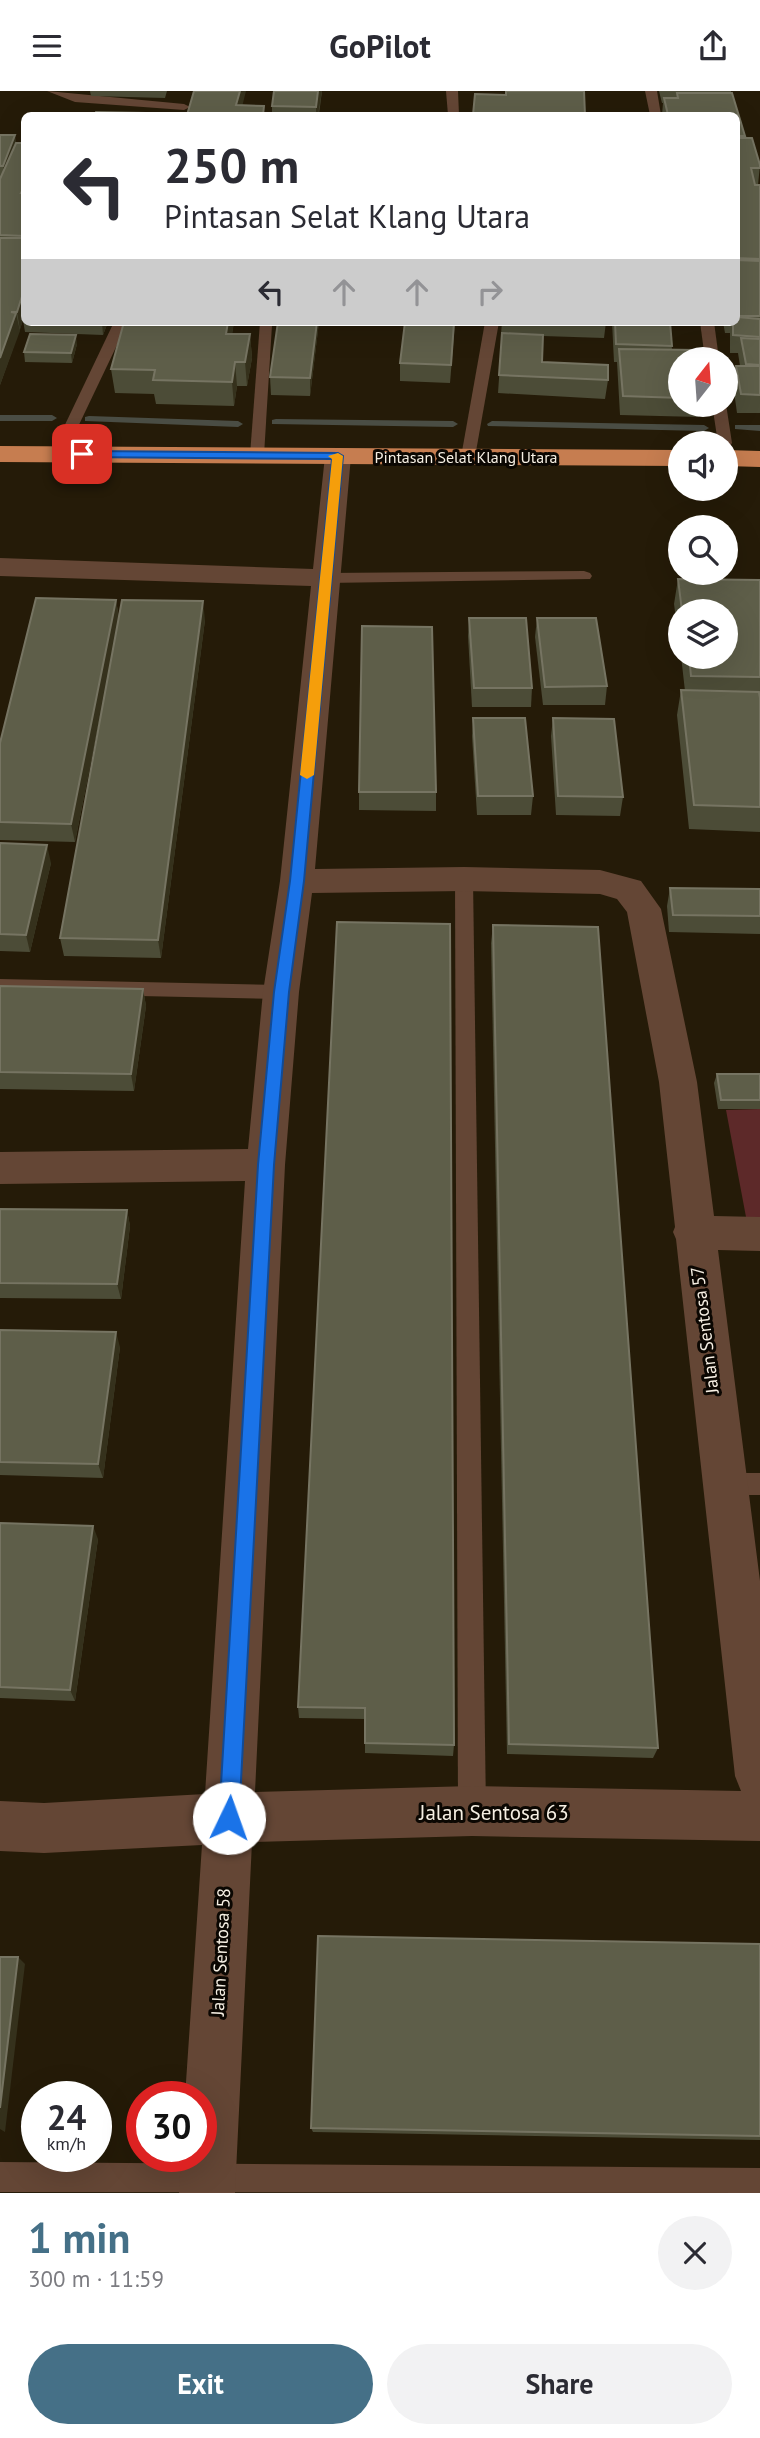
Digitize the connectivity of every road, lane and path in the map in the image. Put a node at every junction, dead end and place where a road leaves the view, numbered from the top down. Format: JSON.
{"nodes":[{"id":1,"x":53,"y":91,"type":"edge"},
{"id":2,"x":187,"y":91,"type":"edge"},
{"id":3,"x":452,"y":91,"type":"edge"},
{"id":4,"x":651,"y":91,"type":"edge"},
{"id":5,"x":183,"y":111,"type":"edge"},
{"id":6,"x":454,"y":112,"type":"edge"},
{"id":7,"x":655,"y":112,"type":"edge"},
{"id":8,"x":119,"y":326,"type":"edge"},
{"id":9,"x":265,"y":326,"type":"edge"},
{"id":10,"x":491,"y":326,"type":"edge"},
{"id":11,"x":707,"y":326,"type":"edge"},
{"id":12,"x":710,"y":347,"type":"edge"},
{"id":13,"x":0,"y":454,"type":"edge"},
{"id":14,"x":58,"y":454,"type":"junction"},
{"id":15,"x":257,"y":455,"type":"junction"},
{"id":16,"x":738,"y":455,"type":"edge"},
{"id":17,"x":338,"y":456,"type":"junction"},
{"id":18,"x":468,"y":457,"type":"junction"},
{"id":19,"x":668,"y":458,"type":"edge"},
{"id":20,"x":760,"y":459,"type":"edge"},
{"id":21,"x":0,"y":567,"type":"edge"},
{"id":22,"x":584,"y":576,"type":"dead end"},
{"id":23,"x":326,"y":578,"type":"junction"},
{"id":24,"x":464,"y":879,"type":"junction"},
{"id":25,"x":297,"y":881,"type":"junction"},
{"id":26,"x":0,"y":986,"type":"edge"},
{"id":27,"x":281,"y":992,"type":"junction"},
{"id":28,"x":266,"y":1165,"type":"junction"},
{"id":29,"x":0,"y":1168,"type":"edge"},
{"id":30,"x":693,"y":1233,"type":"junction"},
{"id":31,"x":760,"y":1234,"type":"edge"},
{"id":32,"x":742,"y":1484,"type":"edge"},
{"id":33,"x":760,"y":1776,"type":"edge"},
{"id":34,"x":472,"y":1811,"type":"junction"},
{"id":35,"x":760,"y":1816,"type":"edge"},
{"id":36,"x":229,"y":1818,"type":"junction"},
{"id":37,"x":0,"y":1826,"type":"edge"},
{"id":38,"x":0,"y":2177,"type":"edge"},
{"id":39,"x":760,"y":2183,"type":"edge"},
{"id":40,"x":208,"y":2186,"type":"edge"}],
"edges":[{"from":1,"to":5,"type":"lane"},
{"from":2,"to":5,"type":"lane"},
{"from":3,"to":6,"type":"lane"},
{"from":4,"to":7,"type":"lane"},
{"from":8,"to":14,"type":"lane"},
{"from":9,"to":15,"type":"lane"},
{"from":10,"to":18,"type":"lane"},
{"from":11,"to":12,"type":"lane"},
{"from":13,"to":14,"type":"highway","name":"Pintasan Selat Klang Utara"},
{"from":14,"to":15,"type":"highway","name":"Pintasan Selat Klang Utara"},
{"from":15,"to":17,"type":"highway","name":"Pintasan Selat Klang Utara"},
{"from":16,"to":20,"type":"highway"},
{"from":17,"to":18,"type":"highway","name":"Pintasan Selat Klang Utara"},
{"from":17,"to":23,"type":"street","name":"Jalan Sentosa 58"},
{"from":18,"to":19,"type":"highway","name":"Pintasan Selat Klang Utara"},
{"from":21,"to":23,"type":"street"},
{"from":22,"to":23,"type":"lane"},
{"from":23,"to":25,"type":"street","name":"Jalan Sentosa 58"},
{"from":24,"to":25,"type":"street"},
{"from":24,"to":30,"type":"street","name":"Jalan Sentosa 57"},
{"from":24,"to":34,"type":"lane"},
{"from":25,"to":27,"type":"street","name":"Jalan Sentosa 58"},
{"from":26,"to":27,"type":"lane"},
{"from":27,"to":28,"type":"street","name":"Jalan Sentosa 58"},
{"from":28,"to":29,"type":"street"},
{"from":28,"to":36,"type":"street","name":"Jalan Sentosa 58"},
{"from":30,"to":31,"type":"street"},
{"from":30,"to":32,"type":"street","name":"Jalan Sentosa 57"},
{"from":32,"to":33,"type":"street","name":"Jalan Sentosa 57"},
{"from":34,"to":35,"type":"street","name":"Jalan Sentosa 63"},
{"from":34,"to":36,"type":"street","name":"Jalan Sentosa 63"},
{"from":36,"to":37,"type":"street","name":"Jalan Sentosa 63"},
{"from":36,"to":40,"type":"street","name":"Jalan Sentosa 58"},
{"from":38,"to":40,"type":"lane"},
{"from":39,"to":40,"type":"lane"}]}
